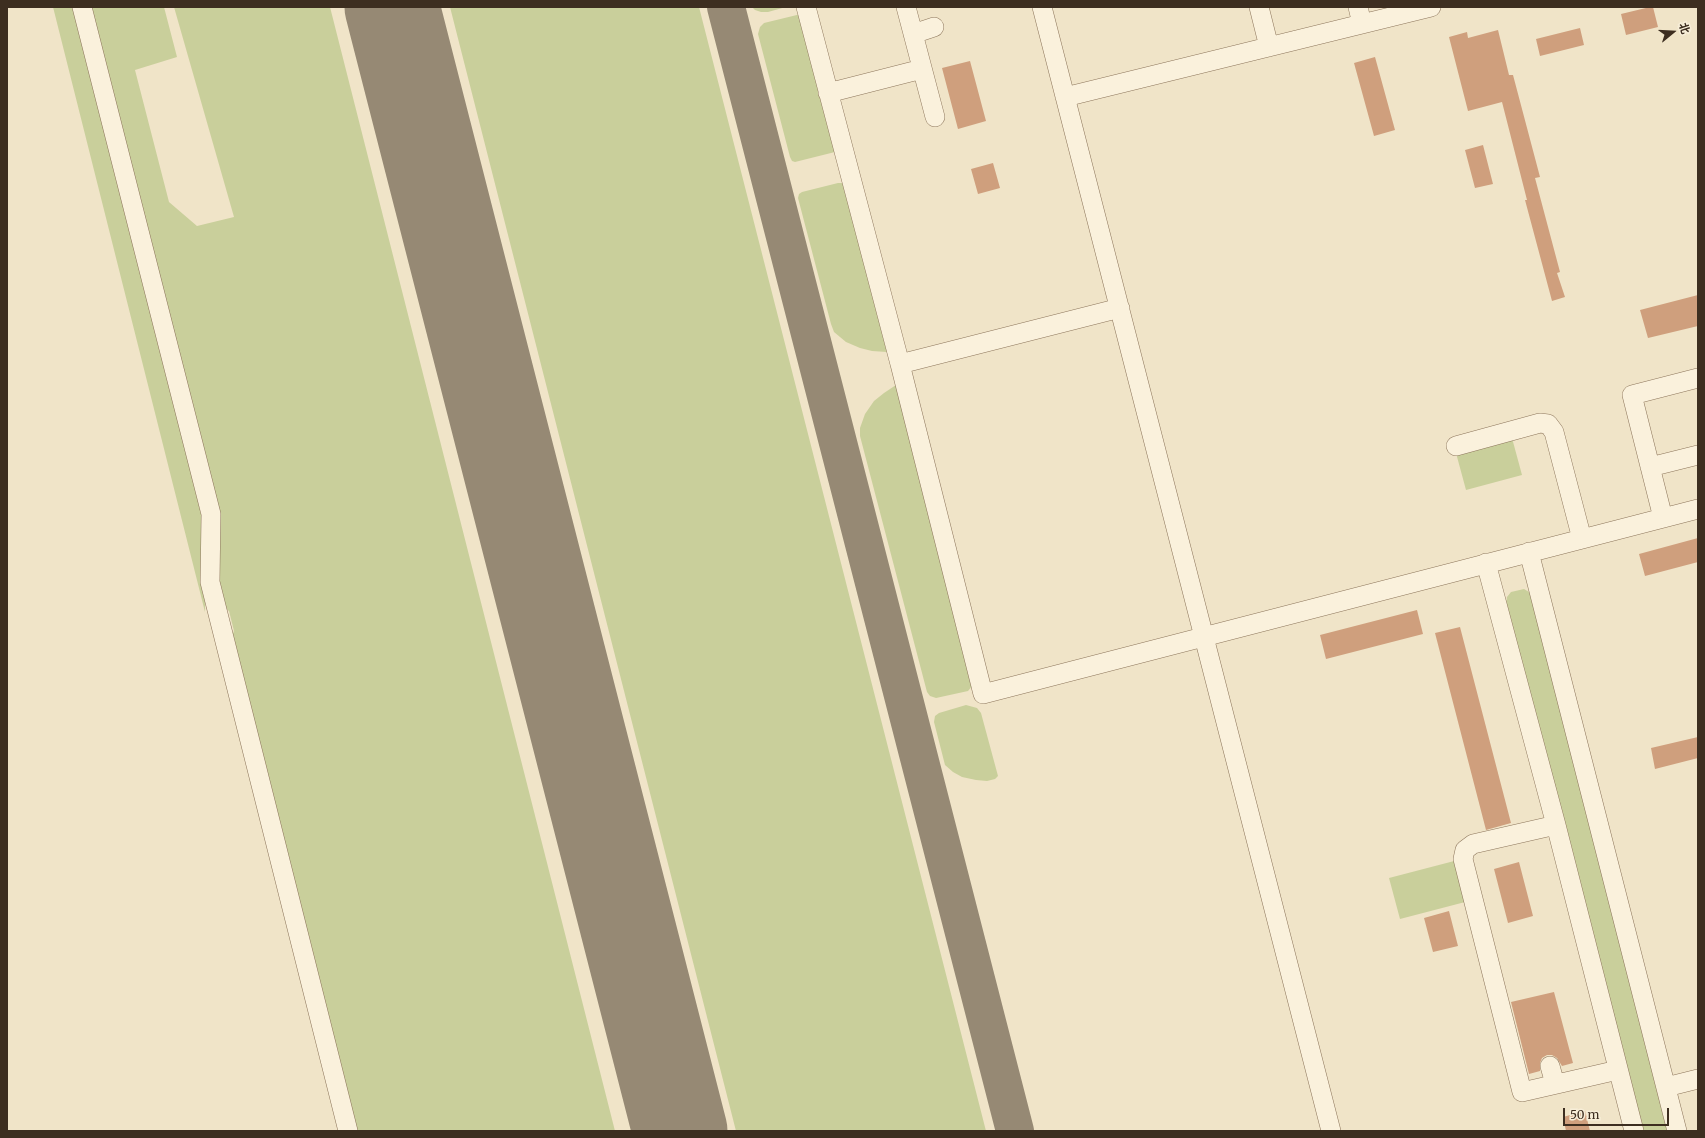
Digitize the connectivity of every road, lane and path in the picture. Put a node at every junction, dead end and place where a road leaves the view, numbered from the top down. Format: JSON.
{"nodes":[{"id":1,"x":82,"y":7,"type":"edge"},
{"id":2,"x":806,"y":7,"type":"edge"},
{"id":3,"x":906,"y":7,"type":"edge"},
{"id":4,"x":1042,"y":7,"type":"edge"},
{"id":5,"x":1259,"y":7,"type":"edge"},
{"id":6,"x":1431,"y":7,"type":"edge"},
{"id":7,"x":1360,"y":16,"type":"edge"},
{"id":8,"x":934,"y":28,"type":"dead end"},
{"id":9,"x":913,"y":34,"type":"junction"},
{"id":10,"x":1270,"y":47,"type":"junction"},
{"id":11,"x":922,"y":69,"type":"junction"},
{"id":12,"x":828,"y":93,"type":"junction"},
{"id":13,"x":1066,"y":97,"type":"junction"},
{"id":14,"x":935,"y":117,"type":"dead end"},
{"id":15,"x":1120,"y":308,"type":"junction"},
{"id":16,"x":900,"y":364,"type":"junction"},
{"id":17,"x":1698,"y":378,"type":"edge"},
{"id":18,"x":1456,"y":446,"type":"dead end"},
{"id":19,"x":1698,"y":455,"type":"edge"},
{"id":20,"x":1650,"y":467,"type":"junction"},
{"id":21,"x":1698,"y":509,"type":"edge"},
{"id":22,"x":1663,"y":518,"type":"junction"},
{"id":23,"x":1582,"y":539,"type":"junction"},
{"id":24,"x":1529,"y":552,"type":"junction"},
{"id":25,"x":1486,"y":563,"type":"junction"},
{"id":26,"x":1205,"y":636,"type":"junction"},
{"id":27,"x":1556,"y":826,"type":"junction"},
{"id":28,"x":1550,"y":1066,"type":"dead end"},
{"id":29,"x":1618,"y":1070,"type":"junction"},
{"id":30,"x":1698,"y":1078,"type":"edge"},
{"id":31,"x":1555,"y":1084,"type":"junction"},
{"id":32,"x":1666,"y":1087,"type":"junction"},
{"id":33,"x":348,"y":1131,"type":"edge"},
{"id":34,"x":1331,"y":1131,"type":"edge"},
{"id":35,"x":1634,"y":1131,"type":"edge"},
{"id":36,"x":1677,"y":1131,"type":"edge"}],
"edges":[{"from":1,"to":33,"type":"lane"},
{"from":2,"to":12,"type":"lane"},
{"from":3,"to":9,"type":"lane"},
{"from":4,"to":13,"type":"lane"},
{"from":5,"to":10,"type":"lane"},
{"from":6,"to":7,"type":"lane"},
{"from":7,"to":10,"type":"lane"},
{"from":8,"to":9,"type":"lane"},
{"from":9,"to":11,"type":"lane"},
{"from":10,"to":13,"type":"lane"},
{"from":11,"to":12,"type":"lane"},
{"from":11,"to":14,"type":"lane"},
{"from":12,"to":16,"type":"lane"},
{"from":13,"to":15,"type":"lane"},
{"from":15,"to":16,"type":"lane"},
{"from":15,"to":26,"type":"lane"},
{"from":16,"to":26,"type":"lane"},
{"from":17,"to":20,"type":"lane"},
{"from":18,"to":23,"type":"lane"},
{"from":19,"to":20,"type":"lane"},
{"from":20,"to":22,"type":"lane"},
{"from":21,"to":22,"type":"lane"},
{"from":22,"to":23,"type":"lane"},
{"from":23,"to":24,"type":"lane"},
{"from":24,"to":25,"type":"lane"},
{"from":24,"to":32,"type":"lane"},
{"from":25,"to":26,"type":"lane"},
{"from":25,"to":27,"type":"lane"},
{"from":26,"to":34,"type":"lane"},
{"from":27,"to":29,"type":"lane"},
{"from":27,"to":31,"type":"lane"},
{"from":28,"to":31,"type":"lane"},
{"from":29,"to":31,"type":"lane"},
{"from":29,"to":35,"type":"lane"},
{"from":30,"to":32,"type":"lane"},
{"from":32,"to":36,"type":"lane"}]}
